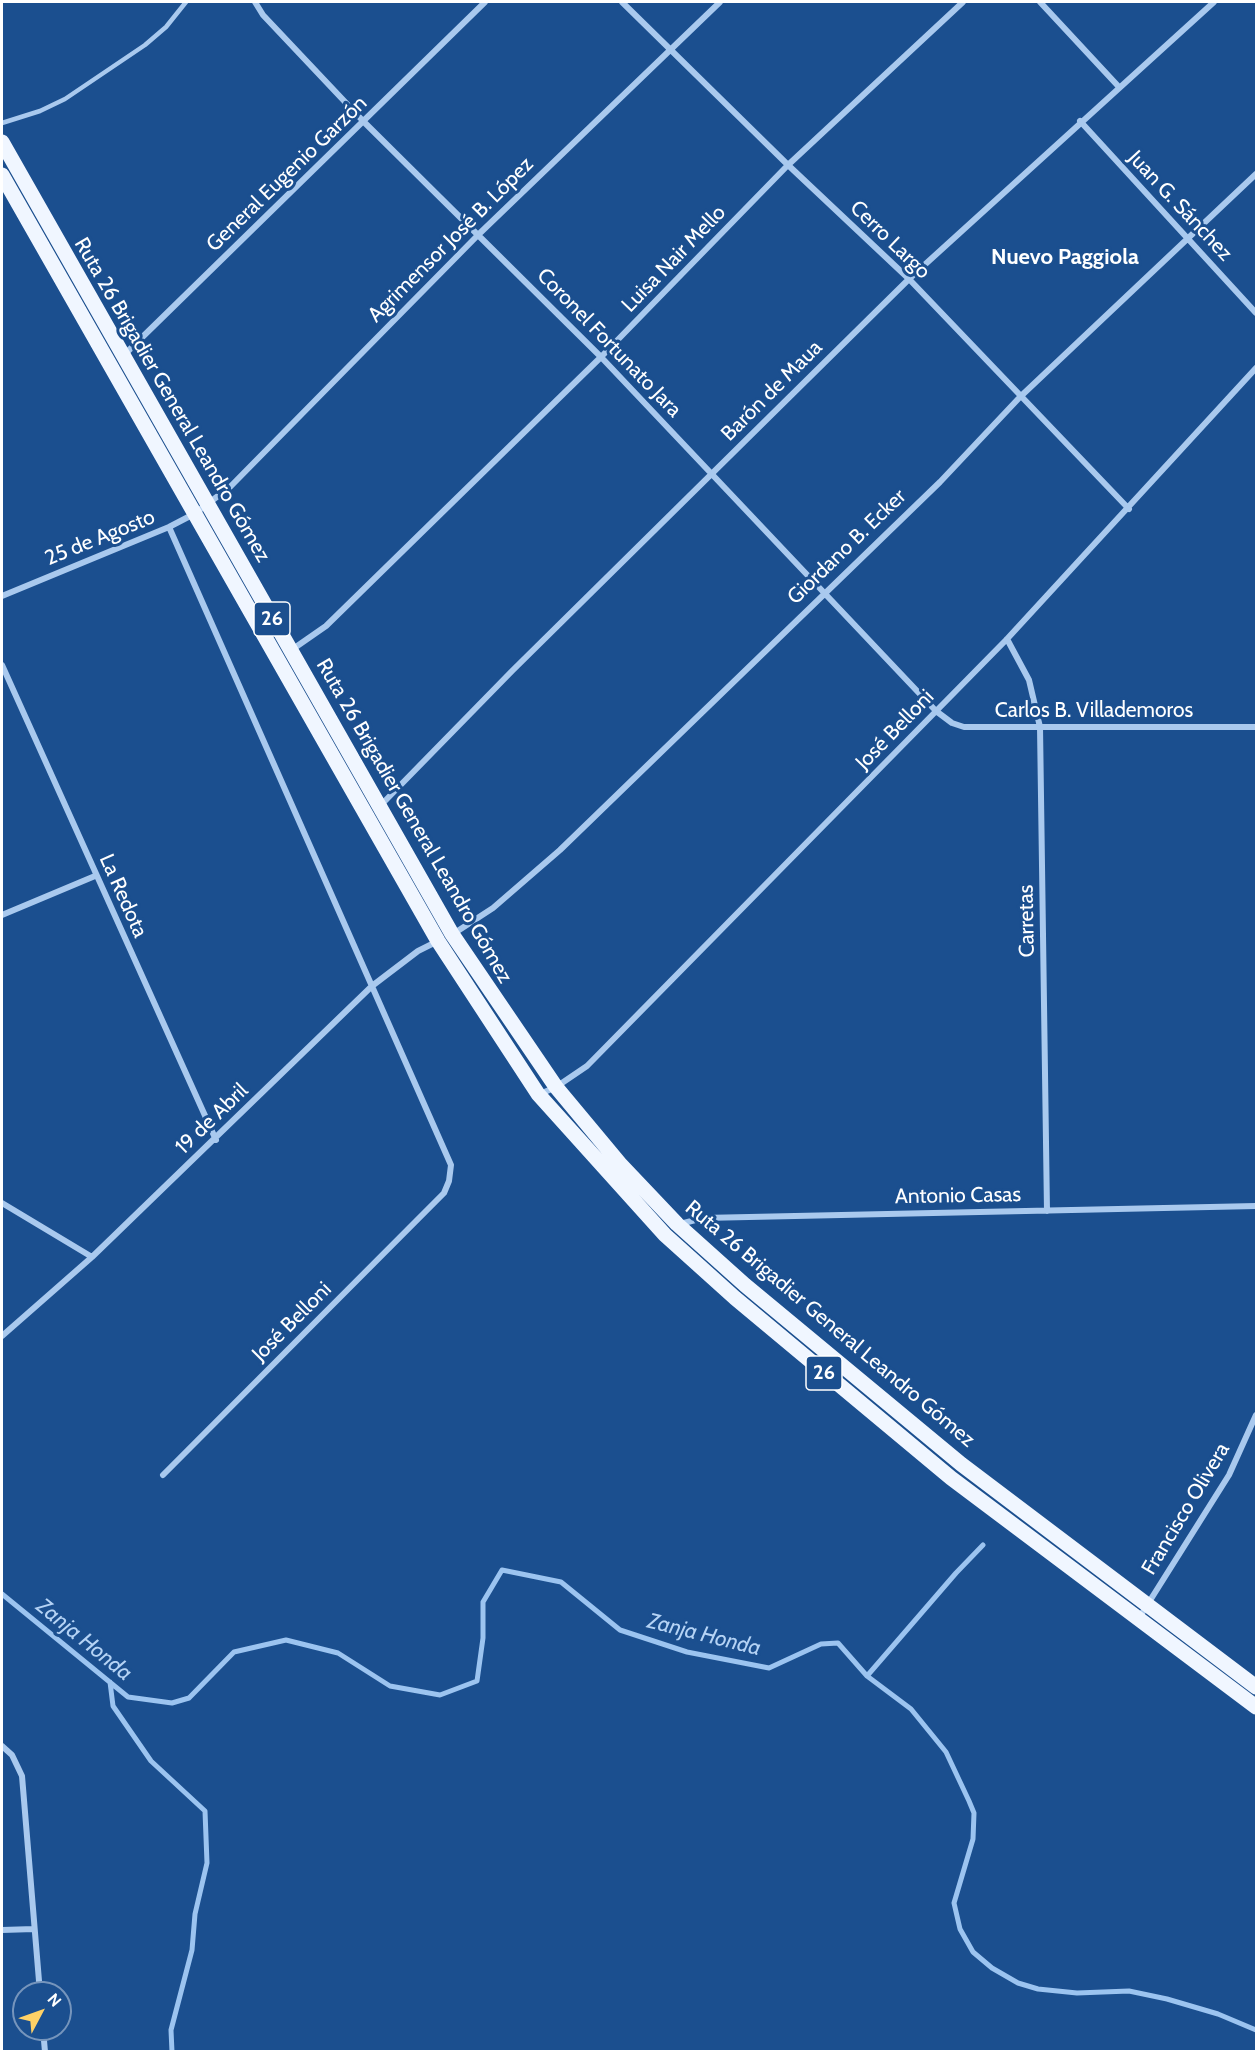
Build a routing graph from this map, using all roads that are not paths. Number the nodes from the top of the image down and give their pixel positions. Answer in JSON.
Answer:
{"nodes":[{"id":1,"x":186,"y":2,"type":"edge"},
{"id":2,"x":255,"y":2,"type":"edge"},
{"id":3,"x":485,"y":2,"type":"edge"},
{"id":4,"x":622,"y":2,"type":"edge"},
{"id":5,"x":720,"y":2,"type":"edge"},
{"id":6,"x":963,"y":2,"type":"edge"},
{"id":7,"x":1040,"y":2,"type":"edge"},
{"id":8,"x":1214,"y":2,"type":"edge"},
{"id":9,"x":671,"y":50,"type":"junction"},
{"id":10,"x":1119,"y":87,"type":"junction"},
{"id":11,"x":1080,"y":121,"type":"junction"},
{"id":12,"x":364,"y":122,"type":"junction"},
{"id":13,"x":2,"y":123,"type":"edge"},
{"id":14,"x":2,"y":142,"type":"edge"},
{"id":15,"x":788,"y":165,"type":"junction"},
{"id":16,"x":1257,"y":174,"type":"edge"},
{"id":17,"x":2,"y":175,"type":"edge"},
{"id":18,"x":478,"y":234,"type":"junction"},
{"id":19,"x":1188,"y":239,"type":"junction"},
{"id":20,"x":909,"y":279,"type":"junction"},
{"id":21,"x":1257,"y":313,"type":"edge"},
{"id":22,"x":122,"y":357,"type":"junction"},
{"id":23,"x":601,"y":357,"type":"junction"},
{"id":24,"x":109,"y":366,"type":"junction"},
{"id":25,"x":1257,"y":368,"type":"edge"},
{"id":26,"x":1020,"y":397,"type":"junction"},
{"id":27,"x":712,"y":474,"type":"junction"},
{"id":28,"x":208,"y":505,"type":"junction"},
{"id":29,"x":1129,"y":508,"type":"junction"},
{"id":30,"x":194,"y":514,"type":"junction"},
{"id":31,"x":169,"y":527,"type":"junction"},
{"id":32,"x":824,"y":592,"type":"junction"},
{"id":33,"x":2,"y":596,"type":"edge"},
{"id":34,"x":1007,"y":639,"type":"junction"},
{"id":35,"x":290,"y":651,"type":"junction"},
{"id":36,"x":276,"y":661,"type":"junction"},
{"id":37,"x":2,"y":665,"type":"edge"},
{"id":38,"x":936,"y":711,"type":"junction"},
{"id":39,"x":1040,"y":727,"type":"junction"},
{"id":40,"x":1257,"y":727,"type":"edge"},
{"id":41,"x":380,"y":806,"type":"junction"},
{"id":42,"x":366,"y":816,"type":"junction"},
{"id":43,"x":95,"y":876,"type":"junction"},
{"id":44,"x":2,"y":915,"type":"edge"},
{"id":45,"x":452,"y":934,"type":"junction"},
{"id":46,"x":438,"y":941,"type":"junction"},
{"id":47,"x":372,"y":986,"type":"junction"},
{"id":48,"x":556,"y":1087,"type":"junction"},
{"id":49,"x":538,"y":1094,"type":"junction"},
{"id":50,"x":216,"y":1140,"type":"junction"},
{"id":51,"x":2,"y":1203,"type":"edge"},
{"id":52,"x":1257,"y":1206,"type":"edge"},
{"id":53,"x":1047,"y":1211,"type":"junction"},
{"id":54,"x":677,"y":1224,"type":"junction"},
{"id":55,"x":665,"y":1235,"type":"junction"},
{"id":56,"x":92,"y":1257,"type":"junction"},
{"id":57,"x":2,"y":1336,"type":"edge"},
{"id":58,"x":1257,"y":1415,"type":"edge"},
{"id":59,"x":163,"y":1475,"type":"dead end"},
{"id":60,"x":1147,"y":1605,"type":"junction"},
{"id":61,"x":1138,"y":1618,"type":"junction"},
{"id":62,"x":1257,"y":1687,"type":"edge"},
{"id":63,"x":1257,"y":1707,"type":"edge"},
{"id":64,"x":2,"y":1746,"type":"edge"},
{"id":65,"x":34,"y":1929,"type":"junction"},
{"id":66,"x":2,"y":1930,"type":"edge"},
{"id":67,"x":39,"y":1981,"type":"edge"}],
"edges":[{"from":1,"to":13,"type":"lane"},
{"from":2,"to":12,"type":"street","name":"Coronel Fortunato Jara"},
{"from":3,"to":12,"type":"street","name":"General Eugenio Garzón"},
{"from":4,"to":9,"type":"street","name":"Cerro Largo"},
{"from":5,"to":9,"type":"street","name":"Agrimensor José B. López"},
{"from":6,"to":15,"type":"street","name":"Luisa Nair Mello"},
{"from":7,"to":10,"type":"street"},
{"from":8,"to":10,"type":"street","name":"Barón de Maua"},
{"from":9,"to":15,"type":"street","name":"Cerro Largo"},
{"from":9,"to":18,"type":"street","name":"Agrimensor José B. López"},
{"from":10,"to":11,"type":"street","name":"Barón de Maua"},
{"from":11,"to":19,"type":"street","name":"Juan G. Sánchez"},
{"from":11,"to":20,"type":"street","name":"Barón de Maua"},
{"from":12,"to":18,"type":"street","name":"Coronel Fortunato Jara"},
{"from":12,"to":22,"type":"street","name":"General Eugenio Garzón"},
{"from":14,"to":22,"type":"main road","name":"Ruta 26 Brigadier General Leandro Gómez","number":"26"},
{"from":15,"to":20,"type":"street","name":"Cerro Largo"},
{"from":15,"to":23,"type":"street","name":"Luisa Nair Mello"},
{"from":16,"to":19,"type":"street","name":"Giordano B. Ecker"},
{"from":17,"to":24,"type":"main road","name":"Ruta 26 Brigadier General Leandro Gómez","number":"26"},
{"from":18,"to":23,"type":"street","name":"Coronel Fortunato Jara"},
{"from":18,"to":28,"type":"street","name":"Agrimensor José B. López"},
{"from":19,"to":21,"type":"street","name":"Juan G. Sánchez"},
{"from":19,"to":26,"type":"street","name":"Giordano B. Ecker"},
{"from":20,"to":26,"type":"street","name":"Cerro Largo"},
{"from":20,"to":27,"type":"street","name":"Barón de Maua"},
{"from":22,"to":24,"type":"street","name":"General Eugenio Garzón"},
{"from":22,"to":28,"type":"main road","name":"Ruta 26 Brigadier General Leandro Gómez","number":"26"},
{"from":23,"to":27,"type":"street","name":"Coronel Fortunato Jara"},
{"from":23,"to":35,"type":"street","name":"Luisa Nair Mello"},
{"from":24,"to":30,"type":"main road","name":"Ruta 26 Brigadier General Leandro Gómez","number":"26"},
{"from":25,"to":29,"type":"street","name":"José Belloni"},
{"from":26,"to":29,"type":"street","name":"Cerro Largo"},
{"from":26,"to":32,"type":"street","name":"Giordano B. Ecker"},
{"from":27,"to":32,"type":"street","name":"Coronel Fortunato Jara"},
{"from":27,"to":41,"type":"street","name":"Barón de Maua"},
{"from":28,"to":30,"type":"street","name":"25 de Agosto"},
{"from":28,"to":35,"type":"main road","name":"Ruta 26 Brigadier General Leandro Gómez","number":"26"},
{"from":29,"to":34,"type":"street","name":"José Belloni"},
{"from":30,"to":31,"type":"street","name":"25 de Agosto"},
{"from":30,"to":36,"type":"main road","name":"Ruta 26 Brigadier General Leandro Gómez","number":"26"},
{"from":31,"to":33,"type":"street","name":"25 de Agosto"},
{"from":31,"to":47,"type":"street"},
{"from":32,"to":38,"type":"street","name":"Coronel Fortunato Jara"},
{"from":32,"to":45,"type":"street","name":"Giordano B. Ecker"},
{"from":34,"to":38,"type":"street","name":"José Belloni"},
{"from":34,"to":39,"type":"street","name":"Carretas"},
{"from":35,"to":36,"type":"street","name":"Luisa Nair Mello"},
{"from":35,"to":41,"type":"main road","name":"Ruta 26 Brigadier General Leandro Gómez","number":"26"},
{"from":36,"to":42,"type":"main road","name":"Ruta 26 Brigadier General Leandro Gómez","number":"26"},
{"from":37,"to":43,"type":"street","name":"La Redota"},
{"from":38,"to":39,"type":"street","name":"Carlos B. Villademoros"},
{"from":38,"to":48,"type":"street","name":"José Belloni"},
{"from":39,"to":40,"type":"street","name":"Carlos B. Villademoros"},
{"from":39,"to":53,"type":"street","name":"Carretas"},
{"from":41,"to":42,"type":"street","name":"Barón de Maua"},
{"from":41,"to":45,"type":"main road","name":"Ruta 26 Brigadier General Leandro Gómez","number":"26"},
{"from":42,"to":46,"type":"main road","name":"Ruta 26 Brigadier General Leandro Gómez","number":"26"},
{"from":43,"to":44,"type":"street"},
{"from":43,"to":50,"type":"street","name":"La Redota"},
{"from":45,"to":46,"type":"street","name":"19 de Abril"},
{"from":45,"to":48,"type":"main road","name":"Ruta 26 Brigadier General Leandro Gómez","number":"26"},
{"from":46,"to":47,"type":"street","name":"19 de Abril"},
{"from":46,"to":49,"type":"main road","name":"Ruta 26 Brigadier General Leandro Gómez","number":"26"},
{"from":47,"to":50,"type":"street","name":"19 de Abril"},
{"from":47,"to":59,"type":"street","name":"José Belloni"},
{"from":48,"to":49,"type":"street","name":"José Belloni"},
{"from":48,"to":54,"type":"main road","name":"Ruta 26 Brigadier General Leandro Gómez","number":"26"},
{"from":49,"to":55,"type":"main road","name":"Ruta 26 Brigadier General Leandro Gómez","number":"26"},
{"from":50,"to":56,"type":"street","name":"19 de Abril"},
{"from":51,"to":56,"type":"street"},
{"from":52,"to":53,"type":"street","name":"Antonio Casas"},
{"from":53,"to":54,"type":"street","name":"Antonio Casas"},
{"from":54,"to":55,"type":"street"},
{"from":54,"to":60,"type":"main road","name":"Ruta 26 Brigadier General Leandro Gómez","number":"26"},
{"from":55,"to":61,"type":"main road","name":"Ruta 26 Brigadier General Leandro Gómez","number":"26"},
{"from":56,"to":57,"type":"street","name":"19 de Abril"},
{"from":58,"to":60,"type":"street","name":"Francisco Olivera"},
{"from":60,"to":61,"type":"street","name":"Francisco Olivera"},
{"from":60,"to":62,"type":"main road","name":"Ruta 26 Brigadier General Leandro Gómez","number":"26"},
{"from":61,"to":63,"type":"main road","name":"Ruta 26 Brigadier General Leandro Gómez","number":"26"},
{"from":64,"to":65,"type":"street"},
{"from":65,"to":66,"type":"street"},
{"from":65,"to":67,"type":"street"}]}
